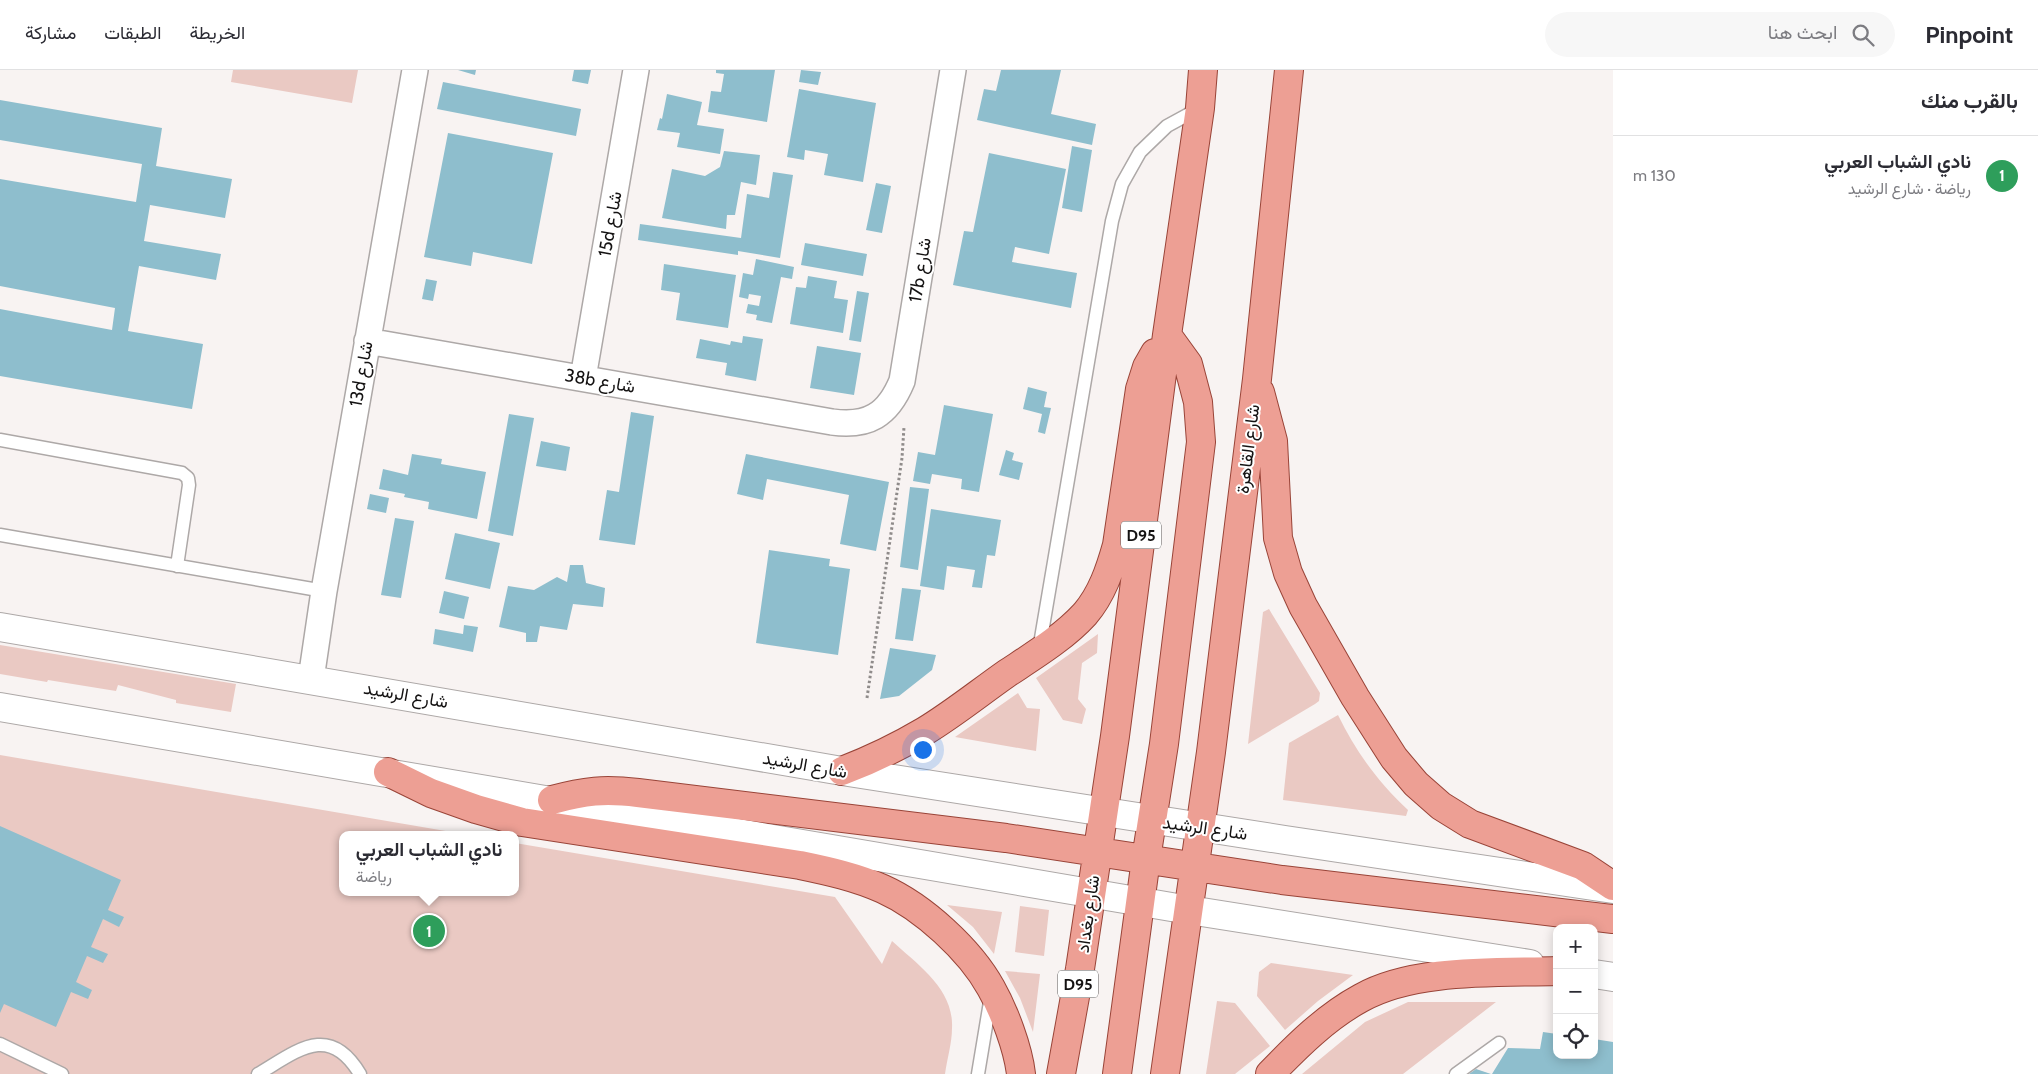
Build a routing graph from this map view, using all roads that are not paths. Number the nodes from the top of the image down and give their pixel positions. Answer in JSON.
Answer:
{"nodes":[{"id":1,"x":415,"y":70,"type":"edge"},
{"id":2,"x":636,"y":70,"type":"edge"},
{"id":3,"x":953,"y":70,"type":"edge"},
{"id":4,"x":1203,"y":70,"type":"edge"},
{"id":5,"x":1289,"y":70,"type":"edge"},
{"id":6,"x":1200,"y":108,"type":"junction"},
{"id":7,"x":1168,"y":335,"type":"junction"},
{"id":8,"x":367,"y":341,"type":"junction"},
{"id":9,"x":583,"y":378,"type":"junction"},
{"id":10,"x":1256,"y":379,"type":"junction"},
{"id":11,"x":832,"y":422,"type":"joint"},
{"id":12,"x":0,"y":440,"type":"edge"},
{"id":13,"x":0,"y":535,"type":"edge"},
{"id":14,"x":177,"y":566,"type":"junction"},
{"id":15,"x":324,"y":591,"type":"junction"},
{"id":16,"x":0,"y":627,"type":"edge"},
{"id":17,"x":1039,"y":651,"type":"junction"},
{"id":18,"x":310,"y":679,"type":"junction"},
{"id":19,"x":0,"y":707,"type":"edge"},
{"id":20,"x":388,"y":772,"type":"junction"},
{"id":21,"x":842,"y":772,"type":"junction"},
{"id":22,"x":552,"y":800,"type":"junction"},
{"id":23,"x":1103,"y":812,"type":"junction"},
{"id":24,"x":1152,"y":820,"type":"junction"},
{"id":25,"x":1201,"y":827,"type":"junction"},
{"id":26,"x":1096,"y":851,"type":"junction"},
{"id":27,"x":1146,"y":859,"type":"junction"},
{"id":28,"x":1195,"y":866,"type":"junction"},
{"id":29,"x":1613,"y":888,"type":"edge"},
{"id":30,"x":1090,"y":893,"type":"junction"},
{"id":31,"x":1140,"y":901,"type":"junction"},
{"id":32,"x":1189,"y":910,"type":"junction"},
{"id":33,"x":1613,"y":919,"type":"edge"},
{"id":34,"x":1553,"y":969,"type":"edge"},
{"id":35,"x":1553,"y":970,"type":"edge"},
{"id":36,"x":1598,"y":975,"type":"edge"},
{"id":37,"x":1613,"y":977,"type":"edge"},
{"id":38,"x":992,"y":988,"type":"junction"},
{"id":39,"x":1499,"y":1043,"type":"dead end"},
{"id":40,"x":0,"y":1044,"type":"edge"},
{"id":41,"x":62,"y":1074,"type":"edge"},
{"id":42,"x":258,"y":1074,"type":"edge"},
{"id":43,"x":360,"y":1074,"type":"edge"},
{"id":44,"x":978,"y":1074,"type":"edge"},
{"id":45,"x":1020,"y":1074,"type":"edge"},
{"id":46,"x":1061,"y":1074,"type":"edge"},
{"id":47,"x":1117,"y":1074,"type":"edge"},
{"id":48,"x":1165,"y":1074,"type":"edge"},
{"id":49,"x":1270,"y":1074,"type":"edge"},
{"id":50,"x":1456,"y":1074,"type":"edge"}],
"edges":[{"from":1,"to":8,"type":"street","name":"13d شارع"},
{"from":2,"to":9,"type":"street","name":"15d شارع"},
{"from":3,"to":11,"type":"street","name":"17b شارع"},
{"from":4,"to":6,"type":"main road","number":"D95"},
{"from":5,"to":10,"type":"main road","name":"شارع القاهرة"},
{"from":6,"to":7,"type":"main road","number":"D95"},
{"from":6,"to":17,"type":"lane"},
{"from":7,"to":17,"type":"main road"},
{"from":7,"to":23,"type":"main road","number":"D95"},
{"from":7,"to":24,"type":"main road"},
{"from":8,"to":9,"type":"street","name":"38b شارع"},
{"from":8,"to":15,"type":"street","name":"13d شارع"},
{"from":9,"to":11,"type":"street","name":"38b شارع"},
{"from":10,"to":25,"type":"main road","name":"شارع القاهرة"},
{"from":10,"to":29,"type":"main road"},
{"from":12,"to":14,"type":"lane"},
{"from":13,"to":14,"type":"lane"},
{"from":14,"to":15,"type":"lane"},
{"from":15,"to":18,"type":"street","name":"13d شارع"},
{"from":16,"to":18,"type":"main road","name":"شارع الرشيد"},
{"from":17,"to":21,"type":"main road"},
{"from":18,"to":21,"type":"main road","name":"شارع الرشيد"},
{"from":19,"to":20,"type":"main road"},
{"from":20,"to":22,"type":"main road"},
{"from":20,"to":38,"type":"main road"},
{"from":21,"to":23,"type":"main road","name":"شارع الرشيد"},
{"from":22,"to":26,"type":"main road"},
{"from":22,"to":30,"type":"main road"},
{"from":23,"to":24,"type":"main road","name":"شارع الرشيد"},
{"from":23,"to":26,"type":"main road","name":"شارع بغداد","number":"D95"},
{"from":24,"to":25,"type":"main road","name":"شارع الرشيد"},
{"from":24,"to":27,"type":"main road"},
{"from":25,"to":28,"type":"main road"},
{"from":25,"to":29,"type":"main road","name":"شارع الرشيد"},
{"from":26,"to":27,"type":"main road"},
{"from":26,"to":30,"type":"main road","name":"شارع بغداد","number":"D95"},
{"from":27,"to":28,"type":"main road"},
{"from":27,"to":31,"type":"main road"},
{"from":28,"to":32,"type":"main road"},
{"from":28,"to":33,"type":"main road"},
{"from":30,"to":31,"type":"main road"},
{"from":30,"to":46,"type":"main road","name":"شارع بغداد","number":"D95"},
{"from":31,"to":32,"type":"main road"},
{"from":31,"to":47,"type":"main road"},
{"from":32,"to":34,"type":"main road"},
{"from":32,"to":48,"type":"main road"},
{"from":35,"to":49,"type":"main road"},
{"from":36,"to":37,"type":"main road"},
{"from":38,"to":44,"type":"lane"},
{"from":38,"to":45,"type":"main road"},
{"from":39,"to":50,"type":"lane"},
{"from":40,"to":41,"type":"lane"},
{"from":42,"to":43,"type":"lane"}]}
